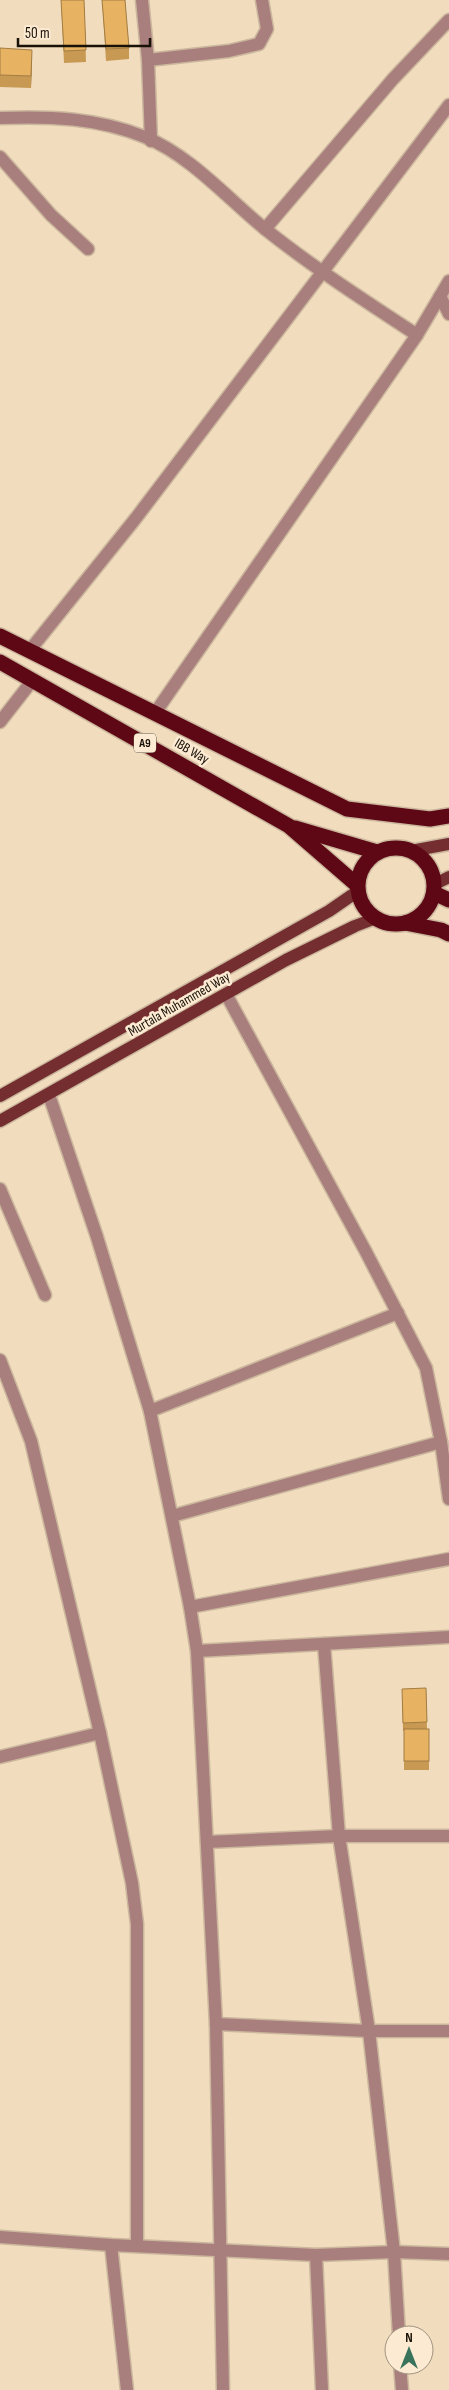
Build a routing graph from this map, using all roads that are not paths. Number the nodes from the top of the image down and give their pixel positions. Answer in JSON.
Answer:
{"nodes":[{"id":1,"x":142,"y":0,"type":"edge"},
{"id":2,"x":262,"y":0,"type":"edge"},
{"id":3,"x":449,"y":20,"type":"edge"},
{"id":4,"x":148,"y":60,"type":"junction"},
{"id":5,"x":449,"y":105,"type":"edge"},
{"id":6,"x":0,"y":118,"type":"edge"},
{"id":7,"x":151,"y":141,"type":"junction"},
{"id":8,"x":0,"y":157,"type":"edge"},
{"id":9,"x":265,"y":229,"type":"junction"},
{"id":10,"x":88,"y":249,"type":"dead end"},
{"id":11,"x":322,"y":273,"type":"junction"},
{"id":12,"x":449,"y":280,"type":"edge"},
{"id":13,"x":440,"y":296,"type":"junction"},
{"id":14,"x":449,"y":314,"type":"edge"},
{"id":15,"x":417,"y":335,"type":"junction"},
{"id":16,"x":0,"y":636,"type":"edge"},
{"id":17,"x":30,"y":650,"type":"junction"},
{"id":18,"x":0,"y":662,"type":"edge"},
{"id":19,"x":32,"y":681,"type":"junction"},
{"id":20,"x":155,"y":713,"type":"junction"},
{"id":21,"x":0,"y":722,"type":"edge"},
{"id":22,"x":449,"y":816,"type":"edge"},
{"id":23,"x":289,"y":826,"type":"junction"},
{"id":24,"x":449,"y":844,"type":"edge"},
{"id":25,"x":411,"y":851,"type":"junction"},
{"id":26,"x":377,"y":852,"type":"junction"},
{"id":27,"x":449,"y":876,"type":"edge"},
{"id":28,"x":358,"y":888,"type":"junction"},
{"id":29,"x":434,"y":888,"type":"junction"},
{"id":30,"x":449,"y":900,"type":"edge"},
{"id":31,"x":376,"y":918,"type":"junction"},
{"id":32,"x":405,"y":923,"type":"junction"},
{"id":33,"x":449,"y":934,"type":"edge"},
{"id":34,"x":226,"y":994,"type":"junction"},
{"id":35,"x":49,"y":1095,"type":"junction"},
{"id":36,"x":0,"y":1096,"type":"edge"},
{"id":37,"x":0,"y":1121,"type":"edge"},
{"id":38,"x":0,"y":1189,"type":"edge"},
{"id":39,"x":45,"y":1295,"type":"dead end"},
{"id":40,"x":398,"y":1313,"type":"junction"},
{"id":41,"x":0,"y":1360,"type":"edge"},
{"id":42,"x":150,"y":1411,"type":"junction"},
{"id":43,"x":441,"y":1442,"type":"junction"},
{"id":44,"x":449,"y":1499,"type":"edge"},
{"id":45,"x":172,"y":1516,"type":"junction"},
{"id":46,"x":449,"y":1559,"type":"edge"},
{"id":47,"x":190,"y":1607,"type":"junction"},
{"id":48,"x":449,"y":1637,"type":"edge"},
{"id":49,"x":324,"y":1644,"type":"junction"},
{"id":50,"x":197,"y":1652,"type":"junction"},
{"id":51,"x":100,"y":1733,"type":"junction"},
{"id":52,"x":0,"y":1757,"type":"edge"},
{"id":53,"x":339,"y":1836,"type":"junction"},
{"id":54,"x":449,"y":1836,"type":"edge"},
{"id":55,"x":207,"y":1842,"type":"junction"},
{"id":56,"x":216,"y":2024,"type":"junction"},
{"id":57,"x":369,"y":2031,"type":"junction"},
{"id":58,"x":449,"y":2031,"type":"edge"},
{"id":59,"x":0,"y":2237,"type":"edge"},
{"id":60,"x":111,"y":2245,"type":"junction"},
{"id":61,"x":137,"y":2246,"type":"junction"},
{"id":62,"x":221,"y":2249,"type":"junction"},
{"id":63,"x":394,"y":2252,"type":"junction"},
{"id":64,"x":449,"y":2254,"type":"edge"},
{"id":65,"x":316,"y":2255,"type":"junction"},
{"id":66,"x":398,"y":2325,"type":"edge"},
{"id":67,"x":401,"y":2375,"type":"edge"},
{"id":68,"x":127,"y":2390,"type":"edge"},
{"id":69,"x":223,"y":2390,"type":"edge"},
{"id":70,"x":322,"y":2390,"type":"edge"},
{"id":71,"x":402,"y":2390,"type":"edge"}],
"edges":[{"from":1,"to":4,"type":"street"},
{"from":2,"to":4,"type":"street"},
{"from":3,"to":9,"type":"street"},
{"from":4,"to":7,"type":"street"},
{"from":5,"to":11,"type":"street"},
{"from":6,"to":7,"type":"street"},
{"from":7,"to":9,"type":"street"},
{"from":8,"to":10,"type":"street"},
{"from":9,"to":11,"type":"street"},
{"from":11,"to":15,"type":"street"},
{"from":11,"to":17,"type":"street"},
{"from":12,"to":13,"type":"street"},
{"from":13,"to":14,"type":"street"},
{"from":13,"to":15,"type":"street"},
{"from":15,"to":20,"type":"street"},
{"from":16,"to":17,"type":"highway"},
{"from":17,"to":20,"type":"highway"},
{"from":18,"to":19,"type":"highway","name":"IBB Way","number":"A9"},
{"from":19,"to":21,"type":"street"},
{"from":19,"to":23,"type":"highway","name":"IBB Way","number":"A9"},
{"from":20,"to":22,"type":"highway"},
{"from":23,"to":26,"type":"highway","name":"IBB Way","number":"A9"},
{"from":23,"to":28,"type":"highway","name":"IBB Way","number":"A9"},
{"from":24,"to":25,"type":"main road"},
{"from":25,"to":26,"type":"highway","number":"A9"},
{"from":25,"to":29,"type":"highway"},
{"from":26,"to":28,"type":"highway"},
{"from":27,"to":29,"type":"main road"},
{"from":28,"to":31,"type":"highway","number":"A9"},
{"from":28,"to":36,"type":"main road","name":"Murtala Muhammed Way"},
{"from":29,"to":30,"type":"highway"},
{"from":29,"to":32,"type":"highway"},
{"from":31,"to":32,"type":"highway"},
{"from":31,"to":34,"type":"main road","name":"Murtala Muhammed Way"},
{"from":32,"to":33,"type":"highway"},
{"from":34,"to":35,"type":"main road","name":"Murtala Muhammed Way"},
{"from":34,"to":40,"type":"street"},
{"from":35,"to":37,"type":"main road","name":"Murtala Muhammed Way"},
{"from":35,"to":42,"type":"street"},
{"from":38,"to":39,"type":"street"},
{"from":40,"to":42,"type":"street"},
{"from":40,"to":43,"type":"street"},
{"from":41,"to":51,"type":"street"},
{"from":42,"to":45,"type":"street"},
{"from":43,"to":44,"type":"street"},
{"from":43,"to":45,"type":"street"},
{"from":45,"to":47,"type":"street"},
{"from":46,"to":47,"type":"street"},
{"from":47,"to":50,"type":"street"},
{"from":48,"to":49,"type":"street"},
{"from":49,"to":50,"type":"street"},
{"from":49,"to":53,"type":"street"},
{"from":50,"to":55,"type":"street"},
{"from":51,"to":52,"type":"street"},
{"from":51,"to":61,"type":"street"},
{"from":53,"to":54,"type":"street"},
{"from":53,"to":55,"type":"street"},
{"from":53,"to":57,"type":"street"},
{"from":55,"to":56,"type":"street"},
{"from":56,"to":57,"type":"street"},
{"from":56,"to":62,"type":"street"},
{"from":57,"to":58,"type":"street"},
{"from":57,"to":63,"type":"street"},
{"from":59,"to":60,"type":"street"},
{"from":60,"to":61,"type":"street"},
{"from":60,"to":68,"type":"street"},
{"from":61,"to":62,"type":"street"},
{"from":62,"to":65,"type":"street"},
{"from":62,"to":69,"type":"street"},
{"from":63,"to":64,"type":"street"},
{"from":63,"to":65,"type":"street"},
{"from":63,"to":66,"type":"street"},
{"from":65,"to":70,"type":"street"},
{"from":67,"to":71,"type":"street"}]}
